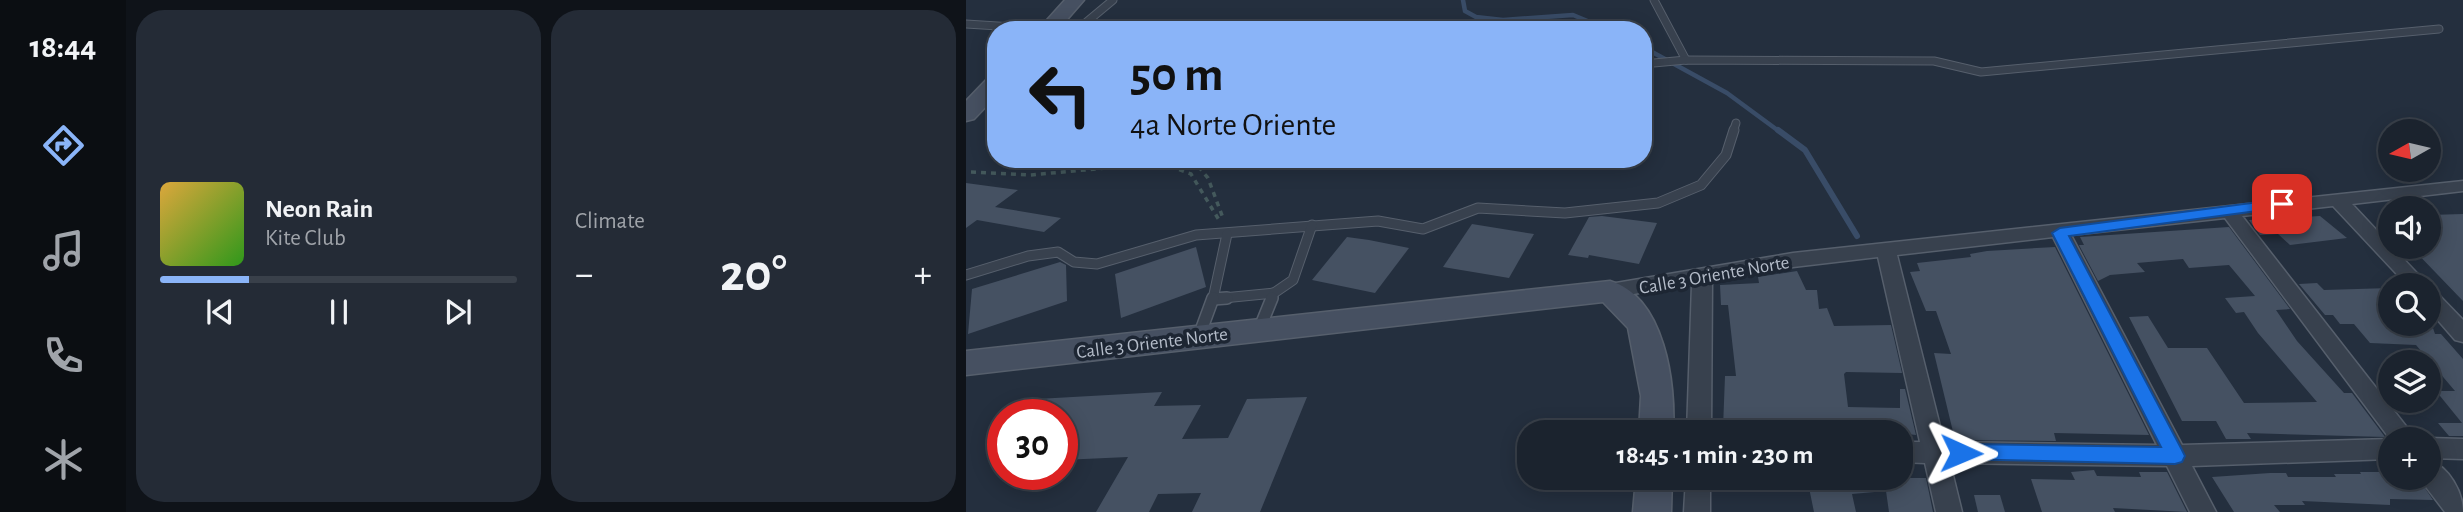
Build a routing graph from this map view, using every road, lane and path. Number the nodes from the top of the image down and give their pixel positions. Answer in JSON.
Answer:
{"nodes":[{"id":1,"x":1076,"y":0,"type":"edge"},
{"id":2,"x":1113,"y":0,"type":"edge"},
{"id":3,"x":1654,"y":0,"type":"edge"},
{"id":4,"x":1055,"y":21,"type":"edge"},
{"id":5,"x":1088,"y":21,"type":"edge"},
{"id":6,"x":966,"y":24,"type":"edge"},
{"id":7,"x":987,"y":25,"type":"edge"},
{"id":8,"x":2439,"y":29,"type":"dead end"},
{"id":9,"x":1684,"y":60,"type":"junction"},
{"id":10,"x":1652,"y":64,"type":"edge"},
{"id":11,"x":987,"y":92,"type":"edge"},
{"id":12,"x":968,"y":110,"type":"edge"},
{"id":13,"x":1736,"y":123,"type":"dead end"},
{"id":14,"x":1106,"y":168,"type":"edge"},
{"id":15,"x":1175,"y":168,"type":"edge"},
{"id":16,"x":1202,"y":168,"type":"edge"},
{"id":17,"x":971,"y":172,"type":"dead end"},
{"id":18,"x":2463,"y":186,"type":"edge"},
{"id":19,"x":2336,"y":198,"type":"junction"},
{"id":20,"x":2228,"y":209,"type":"junction"},
{"id":21,"x":1312,"y":225,"type":"junction"},
{"id":22,"x":1227,"y":233,"type":"junction"},
{"id":23,"x":2060,"y":233,"type":"junction"},
{"id":24,"x":1886,"y":250,"type":"junction"},
{"id":25,"x":2407,"y":273,"type":"edge"},
{"id":26,"x":966,"y":275,"type":"edge"},
{"id":27,"x":1702,"y":277,"type":"junction"},
{"id":28,"x":1609,"y":291,"type":"junction"},
{"id":29,"x":1274,"y":293,"type":"junction"},
{"id":30,"x":1213,"y":299,"type":"junction"},
{"id":31,"x":2441,"y":310,"type":"edge"},
{"id":32,"x":1259,"y":330,"type":"junction"},
{"id":33,"x":2463,"y":334,"type":"edge"},
{"id":34,"x":1199,"y":336,"type":"junction"},
{"id":35,"x":966,"y":363,"type":"edge"},
{"id":36,"x":1657,"y":420,"type":"edge"},
{"id":37,"x":1699,"y":420,"type":"edge"},
{"id":38,"x":2395,"y":427,"type":"edge"},
{"id":39,"x":2441,"y":448,"type":"edge"},
{"id":40,"x":2378,"y":449,"type":"edge"},
{"id":41,"x":2463,"y":449,"type":"edge"},
{"id":42,"x":1913,"y":452,"type":"edge"},
{"id":43,"x":1934,"y":452,"type":"junction"},
{"id":44,"x":2175,"y":456,"type":"junction"},
{"id":45,"x":2441,"y":487,"type":"edge"},
{"id":46,"x":1653,"y":490,"type":"edge"},
{"id":47,"x":1698,"y":490,"type":"edge"},
{"id":48,"x":1652,"y":512,"type":"edge"},
{"id":49,"x":1697,"y":512,"type":"edge"},
{"id":50,"x":1949,"y":512,"type":"edge"},
{"id":51,"x":2203,"y":512,"type":"edge"},
{"id":52,"x":2460,"y":512,"type":"edge"}],
"edges":[{"from":1,"to":4,"type":"street"},
{"from":2,"to":5,"type":"lane"},
{"from":3,"to":9,"type":"lane"},
{"from":6,"to":7,"type":"lane"},
{"from":8,"to":9,"type":"lane"},
{"from":9,"to":10,"type":"lane"},
{"from":11,"to":12,"type":"street"},
{"from":13,"to":21,"type":"lane"},
{"from":14,"to":17,"type":"path"},
{"from":15,"to":22,"type":"path"},
{"from":16,"to":22,"type":"path"},
{"from":18,"to":19,"type":"street","name":"Calle 3 Oriente Norte"},
{"from":19,"to":20,"type":"street","name":"Calle 3 Oriente Norte"},
{"from":19,"to":25,"type":"street"},
{"from":20,"to":23,"type":"street","name":"Calle 3 Oriente Norte"},
{"from":20,"to":38,"type":"street"},
{"from":21,"to":22,"type":"lane"},
{"from":21,"to":29,"type":"lane"},
{"from":22,"to":26,"type":"lane"},
{"from":22,"to":30,"type":"lane"},
{"from":23,"to":24,"type":"street","name":"Calle 3 Oriente Norte"},
{"from":23,"to":44,"type":"street"},
{"from":24,"to":27,"type":"street","name":"Calle 3 Oriente Norte"},
{"from":24,"to":43,"type":"street"},
{"from":27,"to":28,"type":"street","name":"Calle 3 Oriente Norte"},
{"from":27,"to":37,"type":"street"},
{"from":28,"to":32,"type":"street","name":"Calle 3 Oriente Norte"},
{"from":28,"to":36,"type":"street"},
{"from":29,"to":30,"type":"lane"},
{"from":29,"to":32,"type":"lane"},
{"from":30,"to":34,"type":"lane"},
{"from":31,"to":33,"type":"street"},
{"from":32,"to":34,"type":"street","name":"Calle 3 Oriente Norte"},
{"from":34,"to":35,"type":"street","name":"Calle 3 Oriente Norte"},
{"from":39,"to":41,"type":"street"},
{"from":40,"to":44,"type":"street"},
{"from":42,"to":43,"type":"street"},
{"from":43,"to":44,"type":"street"},
{"from":43,"to":50,"type":"street"},
{"from":44,"to":51,"type":"street"},
{"from":45,"to":52,"type":"street"},
{"from":46,"to":48,"type":"street"},
{"from":47,"to":49,"type":"street"}]}
